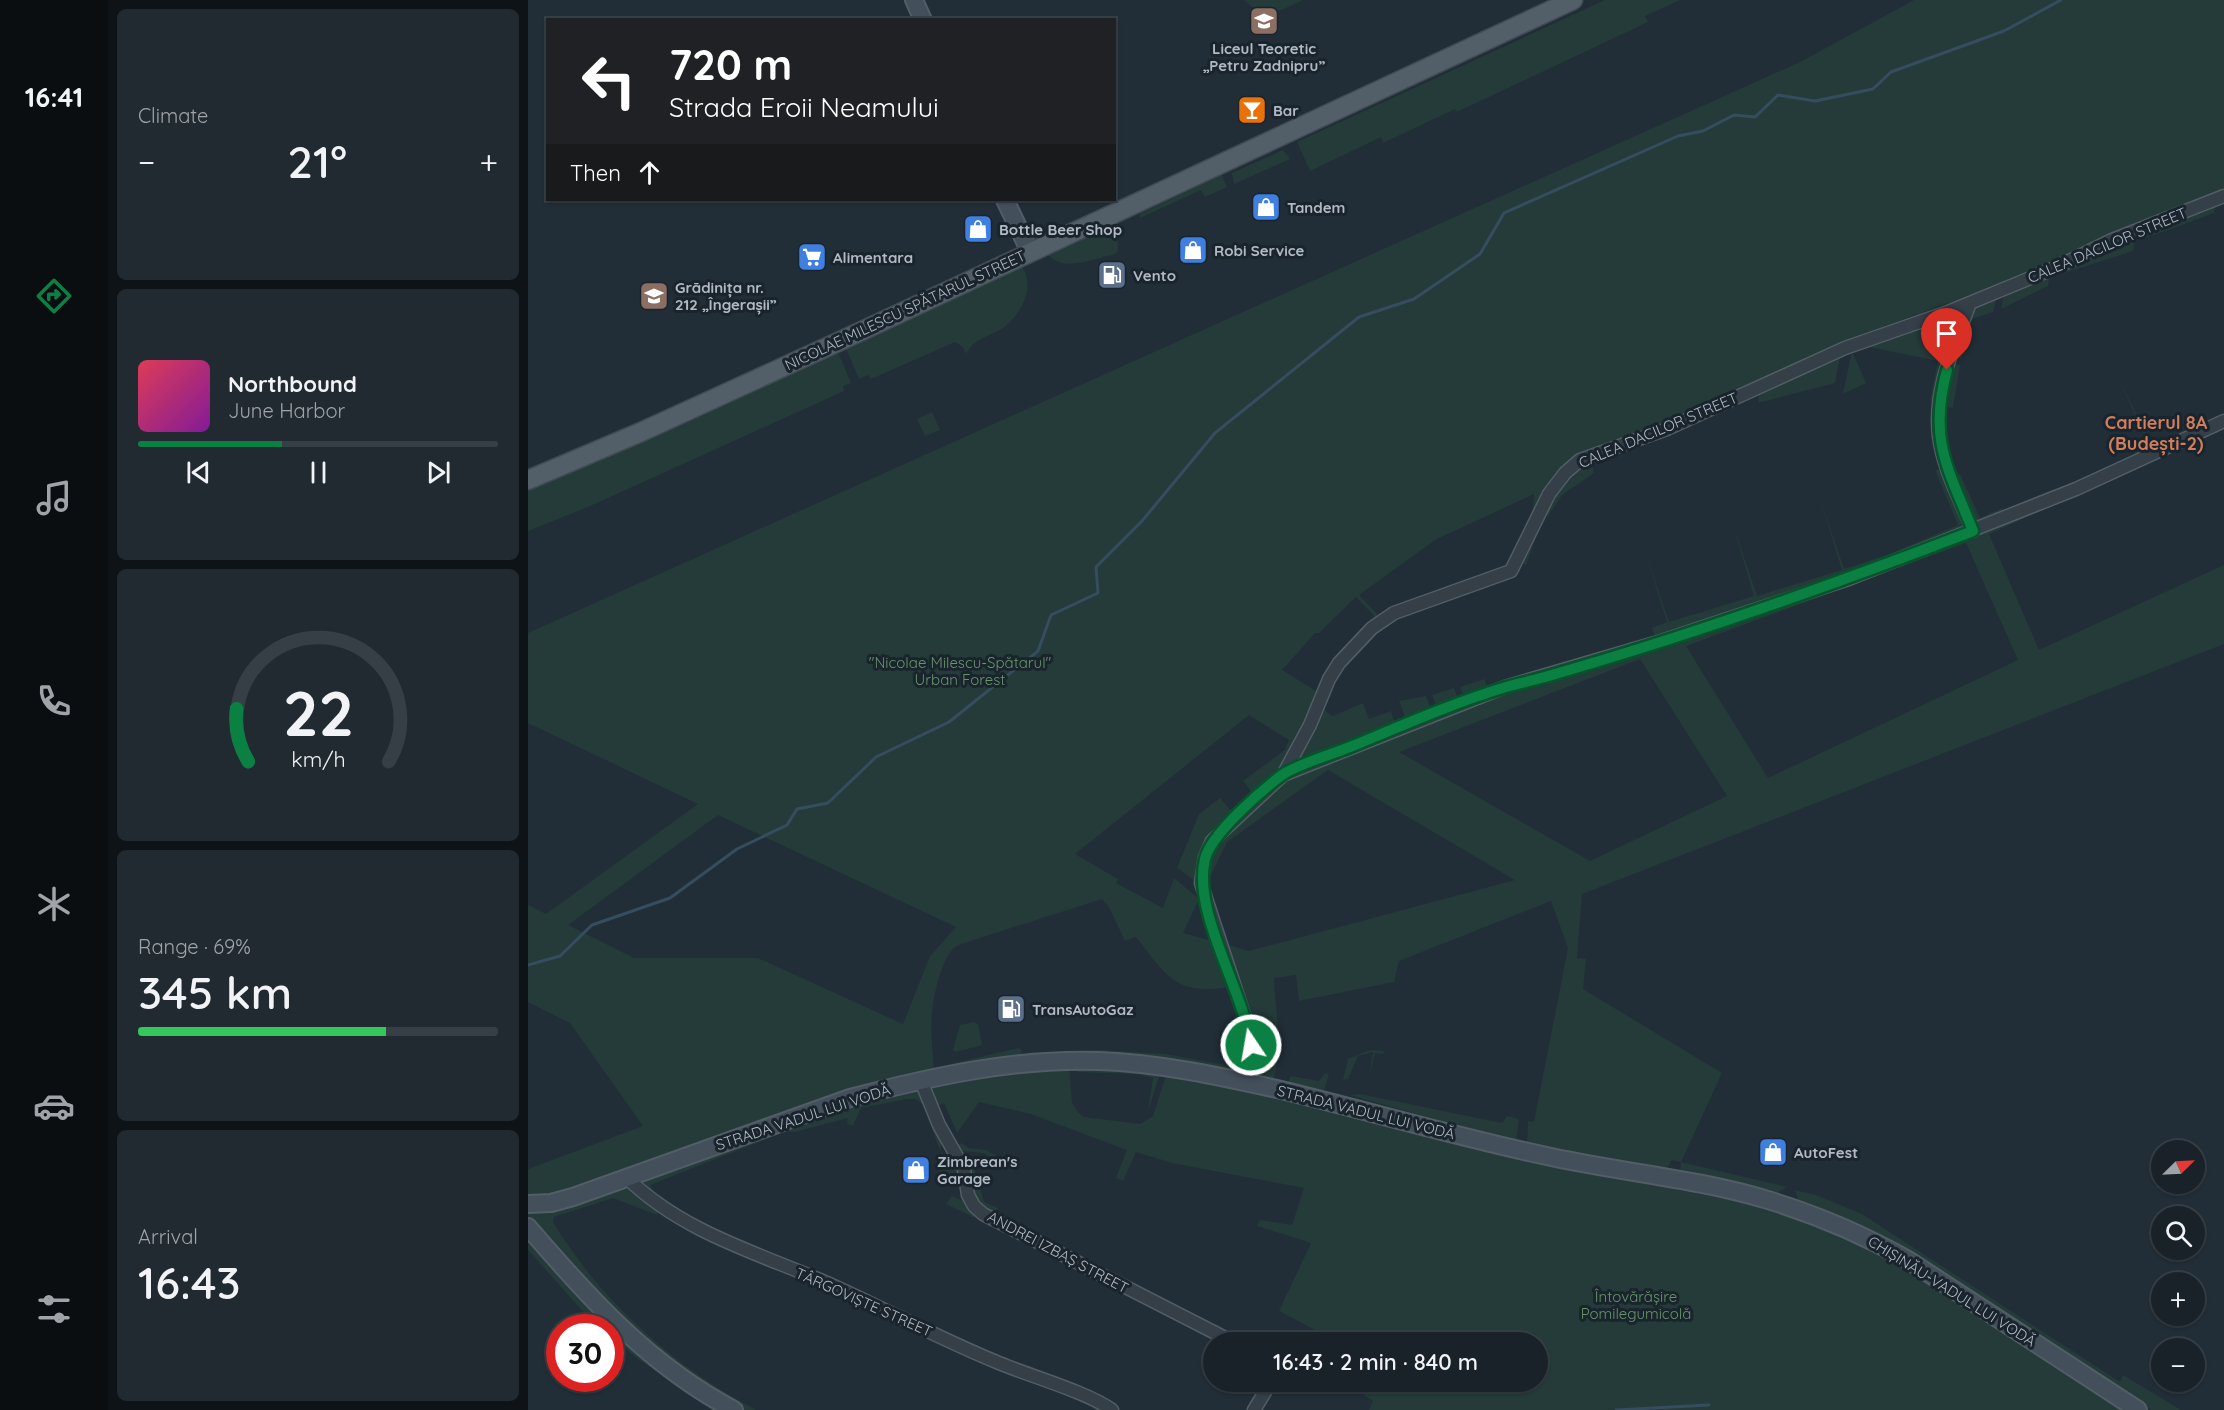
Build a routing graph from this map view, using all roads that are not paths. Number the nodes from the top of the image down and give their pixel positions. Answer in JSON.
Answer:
{"nodes":[{"id":1,"x":914,"y":0,"type":"edge"},
{"id":2,"x":1573,"y":0,"type":"edge"},
{"id":3,"x":922,"y":18,"type":"edge"},
{"id":4,"x":2224,"y":196,"type":"edge"},
{"id":5,"x":1005,"y":201,"type":"edge"},
{"id":6,"x":1030,"y":252,"type":"junction"},
{"id":7,"x":1970,"y":303,"type":"junction"},
{"id":8,"x":2224,"y":421,"type":"edge"},
{"id":9,"x":528,"y":480,"type":"edge"},
{"id":10,"x":1973,"y":531,"type":"junction"},
{"id":11,"x":1283,"y":775,"type":"junction"},
{"id":12,"x":921,"y":1081,"type":"junction"},
{"id":13,"x":1246,"y":1082,"type":"junction"},
{"id":14,"x":1543,"y":1156,"type":"joint"},
{"id":15,"x":626,"y":1177,"type":"junction"},
{"id":16,"x":528,"y":1204,"type":"edge"},
{"id":17,"x":528,"y":1227,"type":"edge"},
{"id":18,"x":1213,"y":1332,"type":"edge"},
{"id":19,"x":1265,"y":1392,"type":"edge"},
{"id":20,"x":734,"y":1410,"type":"edge"},
{"id":21,"x":1112,"y":1410,"type":"edge"},
{"id":22,"x":1254,"y":1410,"type":"edge"},
{"id":23,"x":2138,"y":1410,"type":"edge"}],
"edges":[{"from":1,"to":3,"type":"main road"},
{"from":2,"to":6,"type":"main road","name":"NICOLAE MILESCU SPĂTARUL STREET"},
{"from":4,"to":7,"type":"street","name":"CALEA DACILOR STREET"},
{"from":5,"to":6,"type":"main road"},
{"from":6,"to":9,"type":"main road","name":"NICOLAE MILESCU SPĂTARUL STREET"},
{"from":7,"to":10,"type":"street"},
{"from":7,"to":11,"type":"street","name":"CALEA DACILOR STREET"},
{"from":8,"to":10,"type":"street"},
{"from":10,"to":11,"type":"street"},
{"from":11,"to":13,"type":"street"},
{"from":12,"to":13,"type":"main road","name":"STRADA VADUL LUI VODĂ"},
{"from":12,"to":15,"type":"main road","name":"STRADA VADUL LUI VODĂ"},
{"from":12,"to":18,"type":"street","name":"ANDREI IZBAȘ STREET"},
{"from":13,"to":14,"type":"main road","name":"STRADA VADUL LUI VODĂ"},
{"from":14,"to":23,"type":"main road","name":"CHIȘINĂU-VADUL LUI VODĂ"},
{"from":15,"to":16,"type":"main road","name":"STRADA VADUL LUI VODĂ"},
{"from":15,"to":21,"type":"street","name":"TÂRGOVIȘTE STREET"},
{"from":17,"to":20,"type":"main road"},
{"from":19,"to":22,"type":"street"}]}
